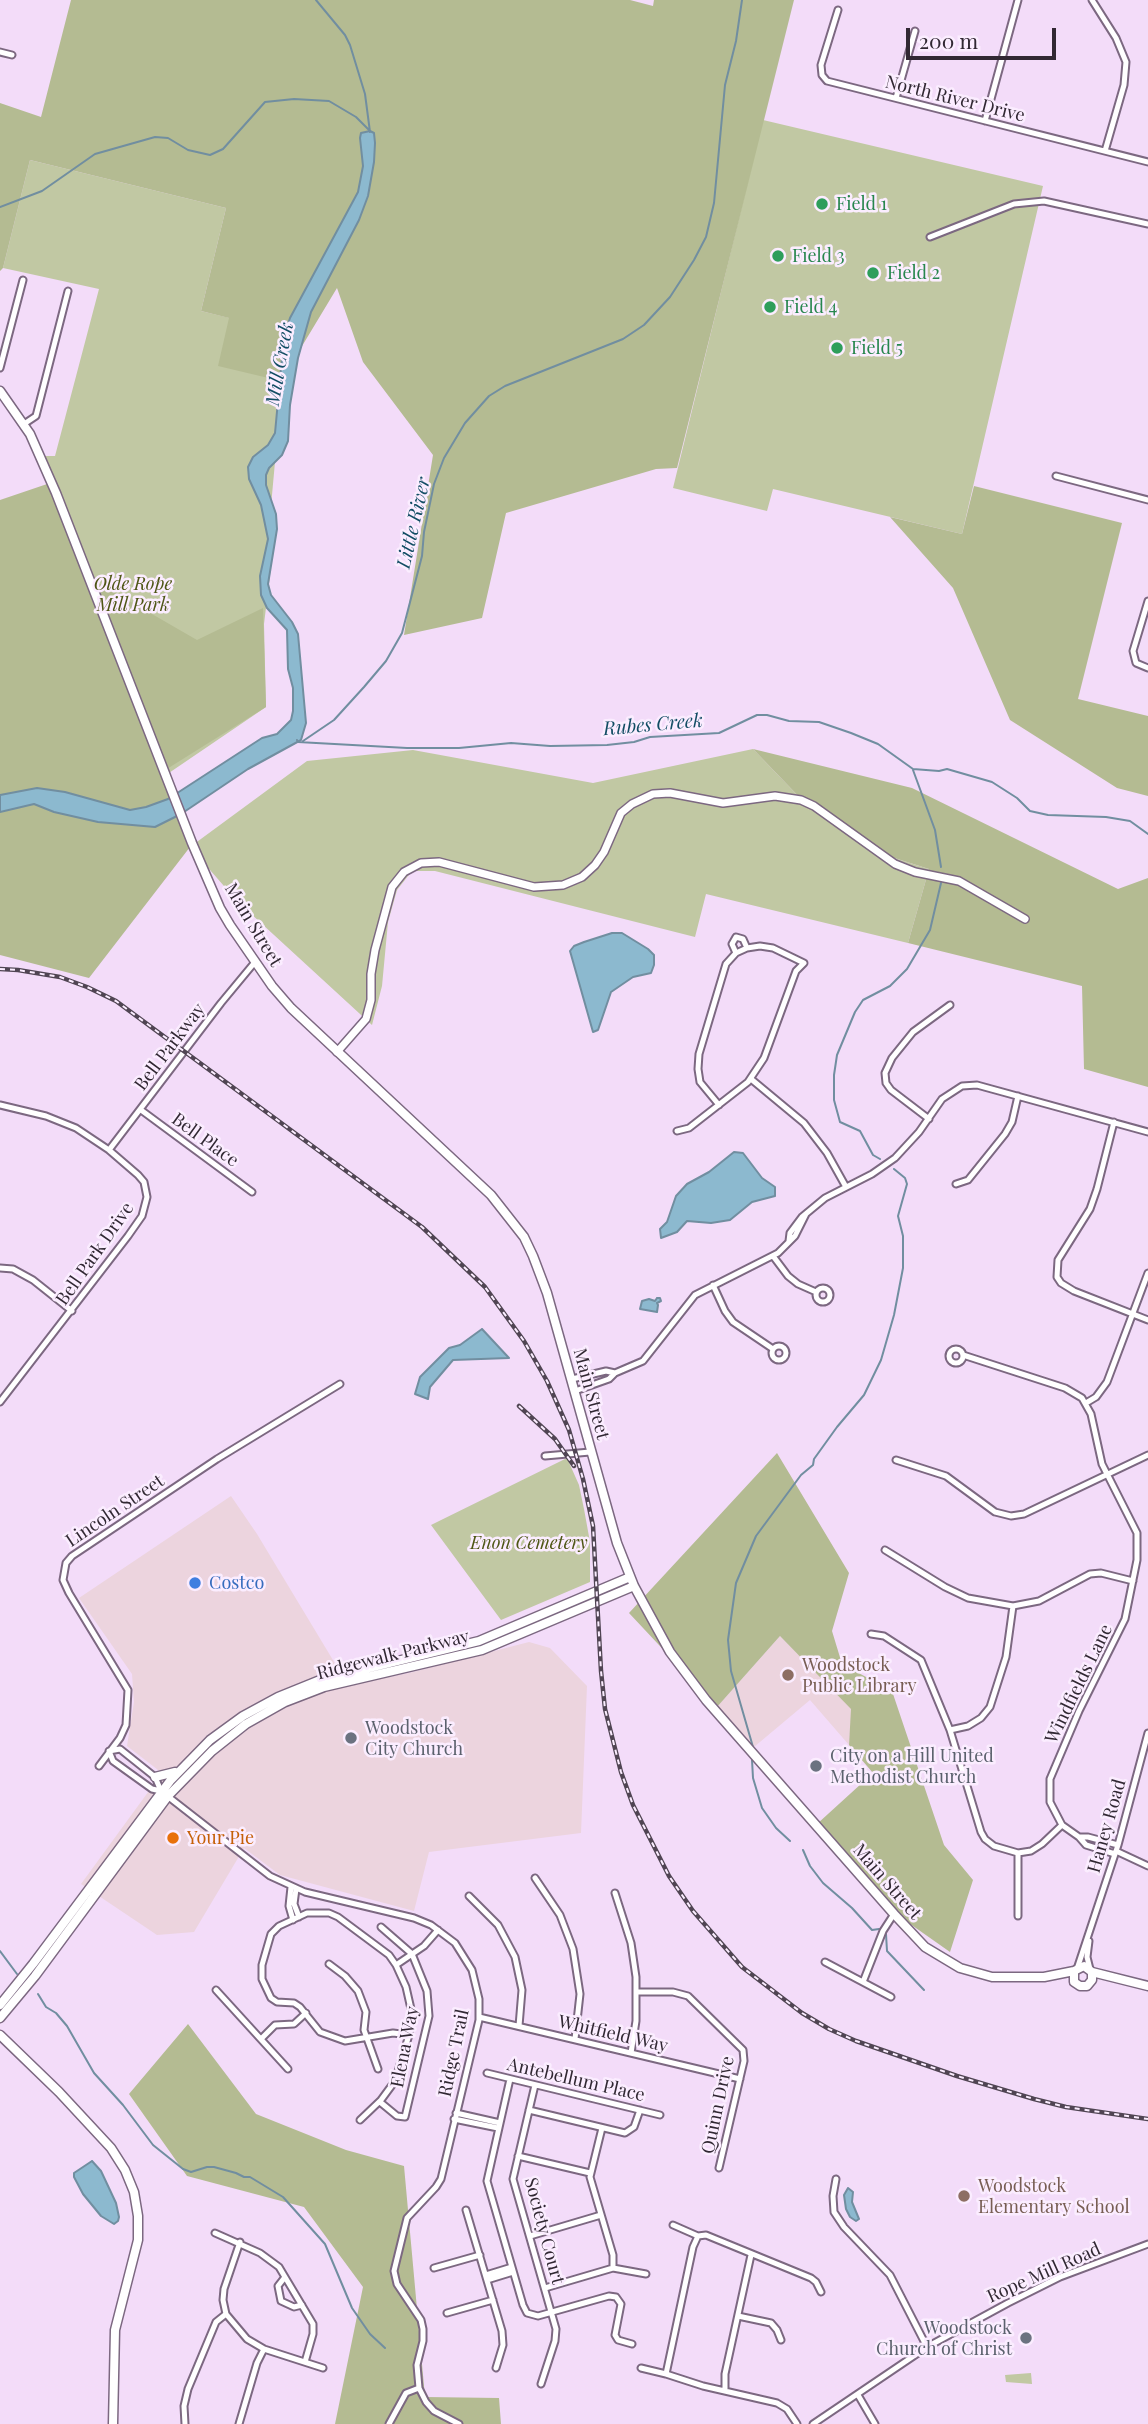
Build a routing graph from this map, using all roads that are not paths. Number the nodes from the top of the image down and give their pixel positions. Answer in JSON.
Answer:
{"nodes":[{"id":1,"x":1018,"y":0,"type":"edge"},
{"id":2,"x":1092,"y":0,"type":"edge"},
{"id":3,"x":838,"y":10,"type":"dead end"},
{"id":4,"x":915,"y":31,"type":"dead end"},
{"id":5,"x":0,"y":52,"type":"edge"},
{"id":6,"x":12,"y":55,"type":"dead end"},
{"id":7,"x":896,"y":98,"type":"junction"},
{"id":8,"x":985,"y":121,"type":"junction"},
{"id":9,"x":1105,"y":151,"type":"junction"},
{"id":10,"x":1148,"y":162,"type":"edge"},
{"id":11,"x":1148,"y":225,"type":"edge"},
{"id":12,"x":930,"y":237,"type":"dead end"},
{"id":13,"x":23,"y":280,"type":"dead end"},
{"id":14,"x":68,"y":291,"type":"dead end"},
{"id":15,"x":0,"y":368,"type":"edge"},
{"id":16,"x":0,"y":391,"type":"edge"},
{"id":17,"x":24,"y":424,"type":"junction"},
{"id":18,"x":1056,"y":476,"type":"dead end"},
{"id":19,"x":1148,"y":500,"type":"edge"},
{"id":20,"x":1148,"y":601,"type":"edge"},
{"id":21,"x":1148,"y":668,"type":"edge"},
{"id":22,"x":1025,"y":919,"type":"dead end"},
{"id":23,"x":747,"y":948,"type":"junction"},
{"id":24,"x":736,"y":953,"type":"junction"},
{"id":25,"x":255,"y":962,"type":"junction"},
{"id":26,"x":950,"y":1005,"type":"dead end"},
{"id":27,"x":337,"y":1052,"type":"junction"},
{"id":28,"x":751,"y":1079,"type":"junction"},
{"id":29,"x":1018,"y":1096,"type":"junction"},
{"id":30,"x":0,"y":1105,"type":"edge"},
{"id":31,"x":719,"y":1105,"type":"junction"},
{"id":32,"x":141,"y":1110,"type":"junction"},
{"id":33,"x":929,"y":1119,"type":"junction"},
{"id":34,"x":1114,"y":1122,"type":"junction"},
{"id":35,"x":677,"y":1131,"type":"dead end"},
{"id":36,"x":1148,"y":1132,"type":"edge"},
{"id":37,"x":109,"y":1150,"type":"junction"},
{"id":38,"x":956,"y":1184,"type":"dead end"},
{"id":39,"x":846,"y":1187,"type":"junction"},
{"id":40,"x":252,"y":1192,"type":"dead end"},
{"id":41,"x":773,"y":1256,"type":"junction"},
{"id":42,"x":0,"y":1268,"type":"edge"},
{"id":43,"x":1148,"y":1273,"type":"edge"},
{"id":44,"x":713,"y":1285,"type":"junction"},
{"id":45,"x":816,"y":1293,"type":"dead end"},
{"id":46,"x":72,"y":1311,"type":"junction"},
{"id":47,"x":1133,"y":1314,"type":"junction"},
{"id":48,"x":1148,"y":1320,"type":"edge"},
{"id":49,"x":773,"y":1349,"type":"dead end"},
{"id":50,"x":962,"y":1355,"type":"dead end"},
{"id":51,"x":615,"y":1373,"type":"junction"},
{"id":52,"x":572,"y":1379,"type":"junction"},
{"id":53,"x":340,"y":1384,"type":"dead end"},
{"id":54,"x":575,"y":1391,"type":"junction"},
{"id":55,"x":0,"y":1402,"type":"edge"},
{"id":56,"x":1086,"y":1403,"type":"junction"},
{"id":57,"x":590,"y":1451,"type":"junction"},
{"id":58,"x":1148,"y":1455,"type":"edge"},
{"id":59,"x":545,"y":1456,"type":"dead end"},
{"id":60,"x":896,"y":1460,"type":"dead end"},
{"id":61,"x":1107,"y":1475,"type":"junction"},
{"id":62,"x":885,"y":1550,"type":"dead end"},
{"id":63,"x":630,"y":1577,"type":"junction"},
{"id":64,"x":1133,"y":1581,"type":"junction"},
{"id":65,"x":634,"y":1586,"type":"junction"},
{"id":66,"x":1013,"y":1606,"type":"junction"},
{"id":67,"x":871,"y":1634,"type":"dead end"},
{"id":68,"x":950,"y":1730,"type":"junction"},
{"id":69,"x":1148,"y":1733,"type":"edge"},
{"id":70,"x":109,"y":1751,"type":"junction"},
{"id":71,"x":99,"y":1766,"type":"dead end"},
{"id":72,"x":178,"y":1771,"type":"junction"},
{"id":73,"x":155,"y":1777,"type":"junction"},
{"id":74,"x":164,"y":1793,"type":"junction"},
{"id":75,"x":1062,"y":1825,"type":"junction"},
{"id":76,"x":1116,"y":1850,"type":"junction"},
{"id":77,"x":1018,"y":1853,"type":"junction"},
{"id":78,"x":1148,"y":1866,"type":"edge"},
{"id":79,"x":535,"y":1878,"type":"dead end"},
{"id":80,"x":294,"y":1888,"type":"junction"},
{"id":81,"x":615,"y":1893,"type":"dead end"},
{"id":82,"x":470,"y":1896,"type":"dead end"},
{"id":83,"x":894,"y":1914,"type":"junction"},
{"id":84,"x":1018,"y":1916,"type":"dead end"},
{"id":85,"x":296,"y":1918,"type":"junction"},
{"id":86,"x":1091,"y":1926,"type":"junction"},
{"id":87,"x":382,"y":1927,"type":"dead end"},
{"id":88,"x":438,"y":1930,"type":"junction"},
{"id":89,"x":412,"y":1954,"type":"junction"},
{"id":90,"x":825,"y":1962,"type":"dead end"},
{"id":91,"x":329,"y":1964,"type":"dead end"},
{"id":92,"x":396,"y":1965,"type":"junction"},
{"id":93,"x":1076,"y":1970,"type":"junction"},
{"id":94,"x":1091,"y":1970,"type":"junction"},
{"id":95,"x":1044,"y":1978,"type":"junction"},
{"id":96,"x":1124,"y":1979,"type":"junction"},
{"id":97,"x":863,"y":1982,"type":"junction"},
{"id":98,"x":1075,"y":1983,"type":"junction"},
{"id":99,"x":1089,"y":1984,"type":"junction"},
{"id":100,"x":1148,"y":1986,"type":"edge"},
{"id":101,"x":216,"y":1990,"type":"dead end"},
{"id":102,"x":638,"y":1993,"type":"junction"},
{"id":103,"x":891,"y":1997,"type":"dead end"},
{"id":104,"x":0,"y":2005,"type":"edge"},
{"id":105,"x":306,"y":2013,"type":"junction"},
{"id":106,"x":479,"y":2017,"type":"junction"},
{"id":107,"x":0,"y":2018,"type":"edge"},
{"id":108,"x":519,"y":2026,"type":"junction"},
{"id":109,"x":0,"y":2035,"type":"edge"},
{"id":110,"x":409,"y":2035,"type":"junction"},
{"id":111,"x":368,"y":2038,"type":"junction"},
{"id":112,"x":261,"y":2039,"type":"junction"},
{"id":113,"x":575,"y":2039,"type":"junction"},
{"id":114,"x":631,"y":2053,"type":"junction"},
{"id":115,"x":288,"y":2069,"type":"dead end"},
{"id":116,"x":378,"y":2069,"type":"dead end"},
{"id":117,"x":487,"y":2073,"type":"dead end"},
{"id":118,"x":510,"y":2079,"type":"junction"},
{"id":119,"x":740,"y":2079,"type":"junction"},
{"id":120,"x":535,"y":2085,"type":"junction"},
{"id":121,"x":380,"y":2102,"type":"junction"},
{"id":122,"x":529,"y":2110,"type":"junction"},
{"id":123,"x":640,"y":2110,"type":"junction"},
{"id":124,"x":660,"y":2115,"type":"dead end"},
{"id":125,"x":455,"y":2116,"type":"junction"},
{"id":126,"x":360,"y":2120,"type":"dead end"},
{"id":127,"x":499,"y":2126,"type":"junction"},
{"id":128,"x":602,"y":2128,"type":"junction"},
{"id":129,"x":518,"y":2156,"type":"junction"},
{"id":130,"x":719,"y":2168,"type":"dead end"},
{"id":131,"x":590,"y":2173,"type":"junction"},
{"id":132,"x":836,"y":2179,"type":"dead end"},
{"id":133,"x":467,"y":2210,"type":"dead end"},
{"id":134,"x":601,"y":2216,"type":"junction"},
{"id":135,"x":673,"y":2225,"type":"dead end"},
{"id":136,"x":215,"y":2233,"type":"dead end"},
{"id":137,"x":530,"y":2236,"type":"junction"},
{"id":138,"x":698,"y":2236,"type":"junction"},
{"id":139,"x":240,"y":2242,"type":"junction"},
{"id":140,"x":1148,"y":2244,"type":"edge"},
{"id":141,"x":480,"y":2255,"type":"junction"},
{"id":142,"x":751,"y":2255,"type":"junction"},
{"id":143,"x":434,"y":2268,"type":"dead end"},
{"id":144,"x":613,"y":2269,"type":"junction"},
{"id":145,"x":512,"y":2270,"type":"junction"},
{"id":146,"x":646,"y":2274,"type":"dead end"},
{"id":147,"x":285,"y":2277,"type":"junction"},
{"id":148,"x":487,"y":2277,"type":"junction"},
{"id":149,"x":545,"y":2288,"type":"junction"},
{"id":150,"x":821,"y":2292,"type":"dead end"},
{"id":151,"x":493,"y":2300,"type":"junction"},
{"id":152,"x":302,"y":2305,"type":"junction"},
{"id":153,"x":447,"y":2313,"type":"dead end"},
{"id":154,"x":552,"y":2313,"type":"junction"},
{"id":155,"x":226,"y":2314,"type":"junction"},
{"id":156,"x":738,"y":2316,"type":"junction"},
{"id":157,"x":781,"y":2340,"type":"dead end"},
{"id":158,"x":632,"y":2344,"type":"dead end"},
{"id":159,"x":927,"y":2347,"type":"junction"},
{"id":160,"x":264,"y":2349,"type":"junction"},
{"id":161,"x":305,"y":2362,"type":"junction"},
{"id":162,"x":323,"y":2368,"type":"dead end"},
{"id":163,"x":496,"y":2368,"type":"dead end"},
{"id":164,"x":641,"y":2368,"type":"dead end"},
{"id":165,"x":666,"y":2374,"type":"junction"},
{"id":166,"x":541,"y":2384,"type":"dead end"},
{"id":167,"x":419,"y":2388,"type":"junction"},
{"id":168,"x":725,"y":2390,"type":"junction"},
{"id":169,"x":858,"y":2395,"type":"junction"},
{"id":170,"x":113,"y":2424,"type":"edge"},
{"id":171,"x":185,"y":2424,"type":"edge"},
{"id":172,"x":239,"y":2424,"type":"edge"},
{"id":173,"x":390,"y":2424,"type":"edge"},
{"id":174,"x":459,"y":2424,"type":"edge"},
{"id":175,"x":797,"y":2424,"type":"edge"},
{"id":176,"x":813,"y":2424,"type":"edge"},
{"id":177,"x":875,"y":2424,"type":"edge"}],
"edges":[{"from":1,"to":8,"type":"street"},
{"from":2,"to":9,"type":"street"},
{"from":3,"to":7,"type":"street","name":"North River Drive"},
{"from":4,"to":7,"type":"street"},
{"from":5,"to":6,"type":"street"},
{"from":7,"to":8,"type":"street","name":"North River Drive"},
{"from":8,"to":9,"type":"street","name":"North River Drive"},
{"from":9,"to":10,"type":"street","name":"North River Drive"},
{"from":11,"to":12,"type":"street"},
{"from":13,"to":15,"type":"street"},
{"from":14,"to":17,"type":"street"},
{"from":16,"to":17,"type":"main road","name":"Main Street"},
{"from":17,"to":25,"type":"main road","name":"Main Street"},
{"from":18,"to":19,"type":"street"},
{"from":20,"to":21,"type":"street"},
{"from":22,"to":27,"type":"street"},
{"from":23,"to":24,"type":"street"},
{"from":23,"to":24,"type":"street"},
{"from":23,"to":28,"type":"street"},
{"from":24,"to":31,"type":"street"},
{"from":25,"to":27,"type":"main road","name":"Main Street"},
{"from":25,"to":32,"type":"street","name":"Bell Parkway"},
{"from":26,"to":33,"type":"street"},
{"from":27,"to":52,"type":"main road","name":"Main Street"},
{"from":28,"to":31,"type":"street"},
{"from":28,"to":39,"type":"street"},
{"from":29,"to":33,"type":"street"},
{"from":29,"to":34,"type":"street"},
{"from":29,"to":38,"type":"street"},
{"from":30,"to":37,"type":"street","name":"Bell Park Drive"},
{"from":31,"to":35,"type":"street"},
{"from":32,"to":37,"type":"street","name":"Bell Parkway"},
{"from":32,"to":40,"type":"street","name":"Bell Place"},
{"from":33,"to":39,"type":"street"},
{"from":34,"to":36,"type":"street"},
{"from":34,"to":47,"type":"street"},
{"from":37,"to":46,"type":"street","name":"Bell Park Drive"},
{"from":39,"to":41,"type":"street"},
{"from":41,"to":44,"type":"street"},
{"from":41,"to":45,"type":"street"},
{"from":42,"to":46,"type":"street"},
{"from":43,"to":47,"type":"street"},
{"from":44,"to":49,"type":"street"},
{"from":44,"to":51,"type":"street"},
{"from":46,"to":55,"type":"street","name":"Bell Park Drive"},
{"from":47,"to":48,"type":"street"},
{"from":47,"to":56,"type":"street"},
{"from":50,"to":56,"type":"street"},
{"from":51,"to":52,"type":"street"},
{"from":51,"to":54,"type":"street"},
{"from":52,"to":54,"type":"main road","name":"Main Street"},
{"from":53,"to":70,"type":"street","name":"Lincoln Street"},
{"from":54,"to":57,"type":"main road","name":"Main Street"},
{"from":56,"to":61,"type":"street","name":"Windfields Lane"},
{"from":57,"to":59,"type":"street"},
{"from":57,"to":63,"type":"main road","name":"Main Street"},
{"from":58,"to":61,"type":"street"},
{"from":60,"to":61,"type":"street"},
{"from":61,"to":64,"type":"street","name":"Windfields Lane"},
{"from":62,"to":66,"type":"street"},
{"from":63,"to":65,"type":"main road","name":"Main Street"},
{"from":63,"to":72,"type":"main road","name":"Ridgewalk Parkway"},
{"from":64,"to":66,"type":"street"},
{"from":64,"to":75,"type":"street","name":"Windfields Lane"},
{"from":65,"to":74,"type":"main road","name":"Ridgewalk Parkway"},
{"from":65,"to":83,"type":"main road","name":"Main Street"},
{"from":66,"to":68,"type":"street"},
{"from":67,"to":68,"type":"street"},
{"from":68,"to":77,"type":"street"},
{"from":69,"to":76,"type":"street","name":"Haney Road"},
{"from":70,"to":71,"type":"street","name":"Lincoln Street"},
{"from":70,"to":73,"type":"street"},
{"from":70,"to":74,"type":"street","name":"Ridge Trail"},
{"from":72,"to":73,"type":"main road"},
{"from":72,"to":74,"type":"main road","name":"Ridgewalk Parkway"},
{"from":73,"to":74,"type":"street"},
{"from":74,"to":80,"type":"street","name":"Ridge Trail"},
{"from":74,"to":104,"type":"main road","name":"Ridgewalk Parkway"},
{"from":74,"to":107,"type":"main road","name":"Ridgewalk Parkway"},
{"from":75,"to":76,"type":"street"},
{"from":75,"to":77,"type":"street"},
{"from":76,"to":78,"type":"street"},
{"from":76,"to":86,"type":"street","name":"Haney Road"},
{"from":77,"to":84,"type":"street"},
{"from":79,"to":113,"type":"street"},
{"from":80,"to":85,"type":"street"},
{"from":80,"to":88,"type":"street","name":"Ridge Trail"},
{"from":81,"to":102,"type":"street"},
{"from":82,"to":108,"type":"street"},
{"from":83,"to":95,"type":"main road","name":"Main Street"},
{"from":83,"to":97,"type":"street"},
{"from":85,"to":92,"type":"street","name":"Elena Way"},
{"from":85,"to":105,"type":"street"},
{"from":86,"to":93,"type":"street","name":"Haney Road"},
{"from":86,"to":94,"type":"street","name":"Haney Road"},
{"from":87,"to":89,"type":"street","name":"Elena Way"},
{"from":88,"to":89,"type":"street"},
{"from":88,"to":106,"type":"street","name":"Ridge Trail"},
{"from":89,"to":92,"type":"street"},
{"from":89,"to":121,"type":"street","name":"Elena Way"},
{"from":90,"to":97,"type":"street"},
{"from":91,"to":111,"type":"street"},
{"from":92,"to":110,"type":"street","name":"Elena Way"},
{"from":93,"to":94,"type":"main road","name":"Main Street"},
{"from":93,"to":95,"type":"main road","name":"Main Street"},
{"from":93,"to":98,"type":"main road"},
{"from":94,"to":96,"type":"main road","name":"Main Street"},
{"from":94,"to":99,"type":"main road"},
{"from":95,"to":98,"type":"main road","name":"Main Street"},
{"from":96,"to":99,"type":"main road","name":"Main Street"},
{"from":96,"to":100,"type":"main road","name":"Main Street"},
{"from":97,"to":103,"type":"street"},
{"from":98,"to":99,"type":"main road","name":"Main Street"},
{"from":101,"to":112,"type":"street"},
{"from":102,"to":114,"type":"street"},
{"from":102,"to":119,"type":"street","name":"Quinn Drive"},
{"from":105,"to":111,"type":"street"},
{"from":105,"to":112,"type":"street"},
{"from":106,"to":108,"type":"street","name":"Whitfield Way"},
{"from":106,"to":125,"type":"street","name":"Ridge Trail"},
{"from":108,"to":113,"type":"street","name":"Whitfield Way"},
{"from":109,"to":170,"type":"main road"},
{"from":110,"to":111,"type":"street"},
{"from":110,"to":121,"type":"street","name":"Elena Way"},
{"from":111,"to":116,"type":"street"},
{"from":112,"to":115,"type":"street"},
{"from":113,"to":114,"type":"street","name":"Whitfield Way"},
{"from":114,"to":119,"type":"street","name":"Whitfield Way"},
{"from":117,"to":118,"type":"street","name":"Antebellum Place"},
{"from":118,"to":120,"type":"street","name":"Antebellum Place"},
{"from":118,"to":127,"type":"street"},
{"from":119,"to":130,"type":"street","name":"Quinn Drive"},
{"from":120,"to":122,"type":"street","name":"Society Court"},
{"from":120,"to":123,"type":"street","name":"Antebellum Place"},
{"from":121,"to":126,"type":"street","name":"Elena Way"},
{"from":122,"to":128,"type":"street"},
{"from":122,"to":129,"type":"street","name":"Society Court"},
{"from":123,"to":124,"type":"street","name":"Antebellum Place"},
{"from":123,"to":128,"type":"street"},
{"from":125,"to":127,"type":"street"},
{"from":125,"to":167,"type":"street","name":"Ridge Trail"},
{"from":127,"to":145,"type":"street"},
{"from":128,"to":131,"type":"street"},
{"from":129,"to":131,"type":"street"},
{"from":129,"to":137,"type":"street","name":"Society Court"},
{"from":131,"to":134,"type":"street"},
{"from":132,"to":159,"type":"street"},
{"from":133,"to":141,"type":"street"},
{"from":134,"to":137,"type":"street"},
{"from":134,"to":144,"type":"street"},
{"from":135,"to":138,"type":"street"},
{"from":136,"to":139,"type":"street"},
{"from":137,"to":149,"type":"street","name":"Society Court"},
{"from":138,"to":142,"type":"street"},
{"from":138,"to":165,"type":"street"},
{"from":139,"to":147,"type":"street"},
{"from":139,"to":155,"type":"street"},
{"from":140,"to":159,"type":"street","name":"Rope Mill Road"},
{"from":141,"to":143,"type":"street"},
{"from":141,"to":148,"type":"street"},
{"from":142,"to":150,"type":"street"},
{"from":142,"to":156,"type":"street"},
{"from":144,"to":146,"type":"street"},
{"from":144,"to":149,"type":"street"},
{"from":145,"to":148,"type":"street"},
{"from":145,"to":154,"type":"street"},
{"from":147,"to":152,"type":"street"},
{"from":147,"to":152,"type":"street"},
{"from":148,"to":151,"type":"street"},
{"from":149,"to":154,"type":"street","name":"Society Court"},
{"from":151,"to":153,"type":"street"},
{"from":151,"to":163,"type":"street"},
{"from":152,"to":161,"type":"street"},
{"from":154,"to":158,"type":"street"},
{"from":154,"to":166,"type":"street","name":"Society Court"},
{"from":155,"to":160,"type":"street"},
{"from":155,"to":171,"type":"street"},
{"from":156,"to":157,"type":"street"},
{"from":156,"to":168,"type":"street"},
{"from":159,"to":169,"type":"street","name":"Rope Mill Road"},
{"from":160,"to":161,"type":"street"},
{"from":160,"to":172,"type":"street"},
{"from":161,"to":162,"type":"street"},
{"from":164,"to":165,"type":"street"},
{"from":165,"to":168,"type":"street"},
{"from":167,"to":173,"type":"street"},
{"from":167,"to":174,"type":"street"},
{"from":168,"to":175,"type":"street"},
{"from":169,"to":176,"type":"street","name":"Rope Mill Road"},
{"from":169,"to":177,"type":"street"}]}
